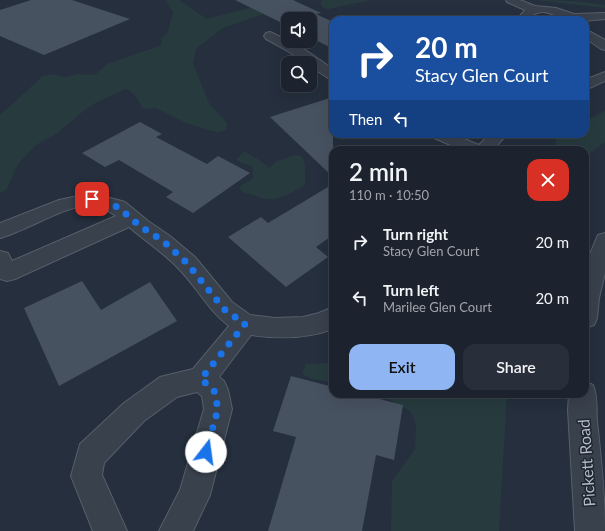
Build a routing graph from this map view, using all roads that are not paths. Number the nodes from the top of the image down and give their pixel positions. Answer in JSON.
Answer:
{"nodes":[{"id":1,"x":511,"y":0,"type":"edge"},
{"id":2,"x":532,"y":15,"type":"edge"},
{"id":3,"x":566,"y":16,"type":"edge"},
{"id":4,"x":605,"y":16,"type":"edge"},
{"id":5,"x":589,"y":17,"type":"edge"},
{"id":6,"x":270,"y":36,"type":"dead end"},
{"id":7,"x":589,"y":36,"type":"edge"},
{"id":8,"x":605,"y":46,"type":"edge"},
{"id":9,"x":329,"y":72,"type":"edge"},
{"id":10,"x":605,"y":76,"type":"edge"},
{"id":11,"x":589,"y":84,"type":"edge"},
{"id":12,"x":448,"y":138,"type":"edge"},
{"id":13,"x":495,"y":138,"type":"edge"},
{"id":14,"x":467,"y":146,"type":"edge"},
{"id":15,"x":487,"y":146,"type":"edge"},
{"id":16,"x":132,"y":217,"type":"junction"},
{"id":17,"x":0,"y":231,"type":"edge"},
{"id":18,"x":605,"y":240,"type":"edge"},
{"id":19,"x":0,"y":259,"type":"edge"},
{"id":20,"x":595,"y":269,"type":"edge"},
{"id":21,"x":589,"y":291,"type":"edge"},
{"id":22,"x":329,"y":319,"type":"edge"},
{"id":23,"x":245,"y":324,"type":"junction"},
{"id":24,"x":201,"y":379,"type":"junction"},
{"id":25,"x":583,"y":398,"type":"edge"},
{"id":26,"x":110,"y":531,"type":"edge"},
{"id":27,"x":176,"y":531,"type":"edge"},
{"id":28,"x":592,"y":531,"type":"edge"}],
"edges":[{"from":1,"to":2,"type":"street"},
{"from":2,"to":3,"type":"street"},
{"from":4,"to":5,"type":"street"},
{"from":6,"to":9,"type":"street"},
{"from":7,"to":8,"type":"street"},
{"from":10,"to":11,"type":"street"},
{"from":12,"to":14,"type":"street"},
{"from":13,"to":15,"type":"street"},
{"from":16,"to":17,"type":"street"},
{"from":16,"to":19,"type":"street"},
{"from":16,"to":23,"type":"street"},
{"from":18,"to":20,"type":"street"},
{"from":20,"to":21,"type":"street"},
{"from":22,"to":23,"type":"street"},
{"from":23,"to":24,"type":"street"},
{"from":24,"to":26,"type":"street"},
{"from":24,"to":27,"type":"street"},
{"from":25,"to":28,"type":"street","name":"Pickett Road"}]}
